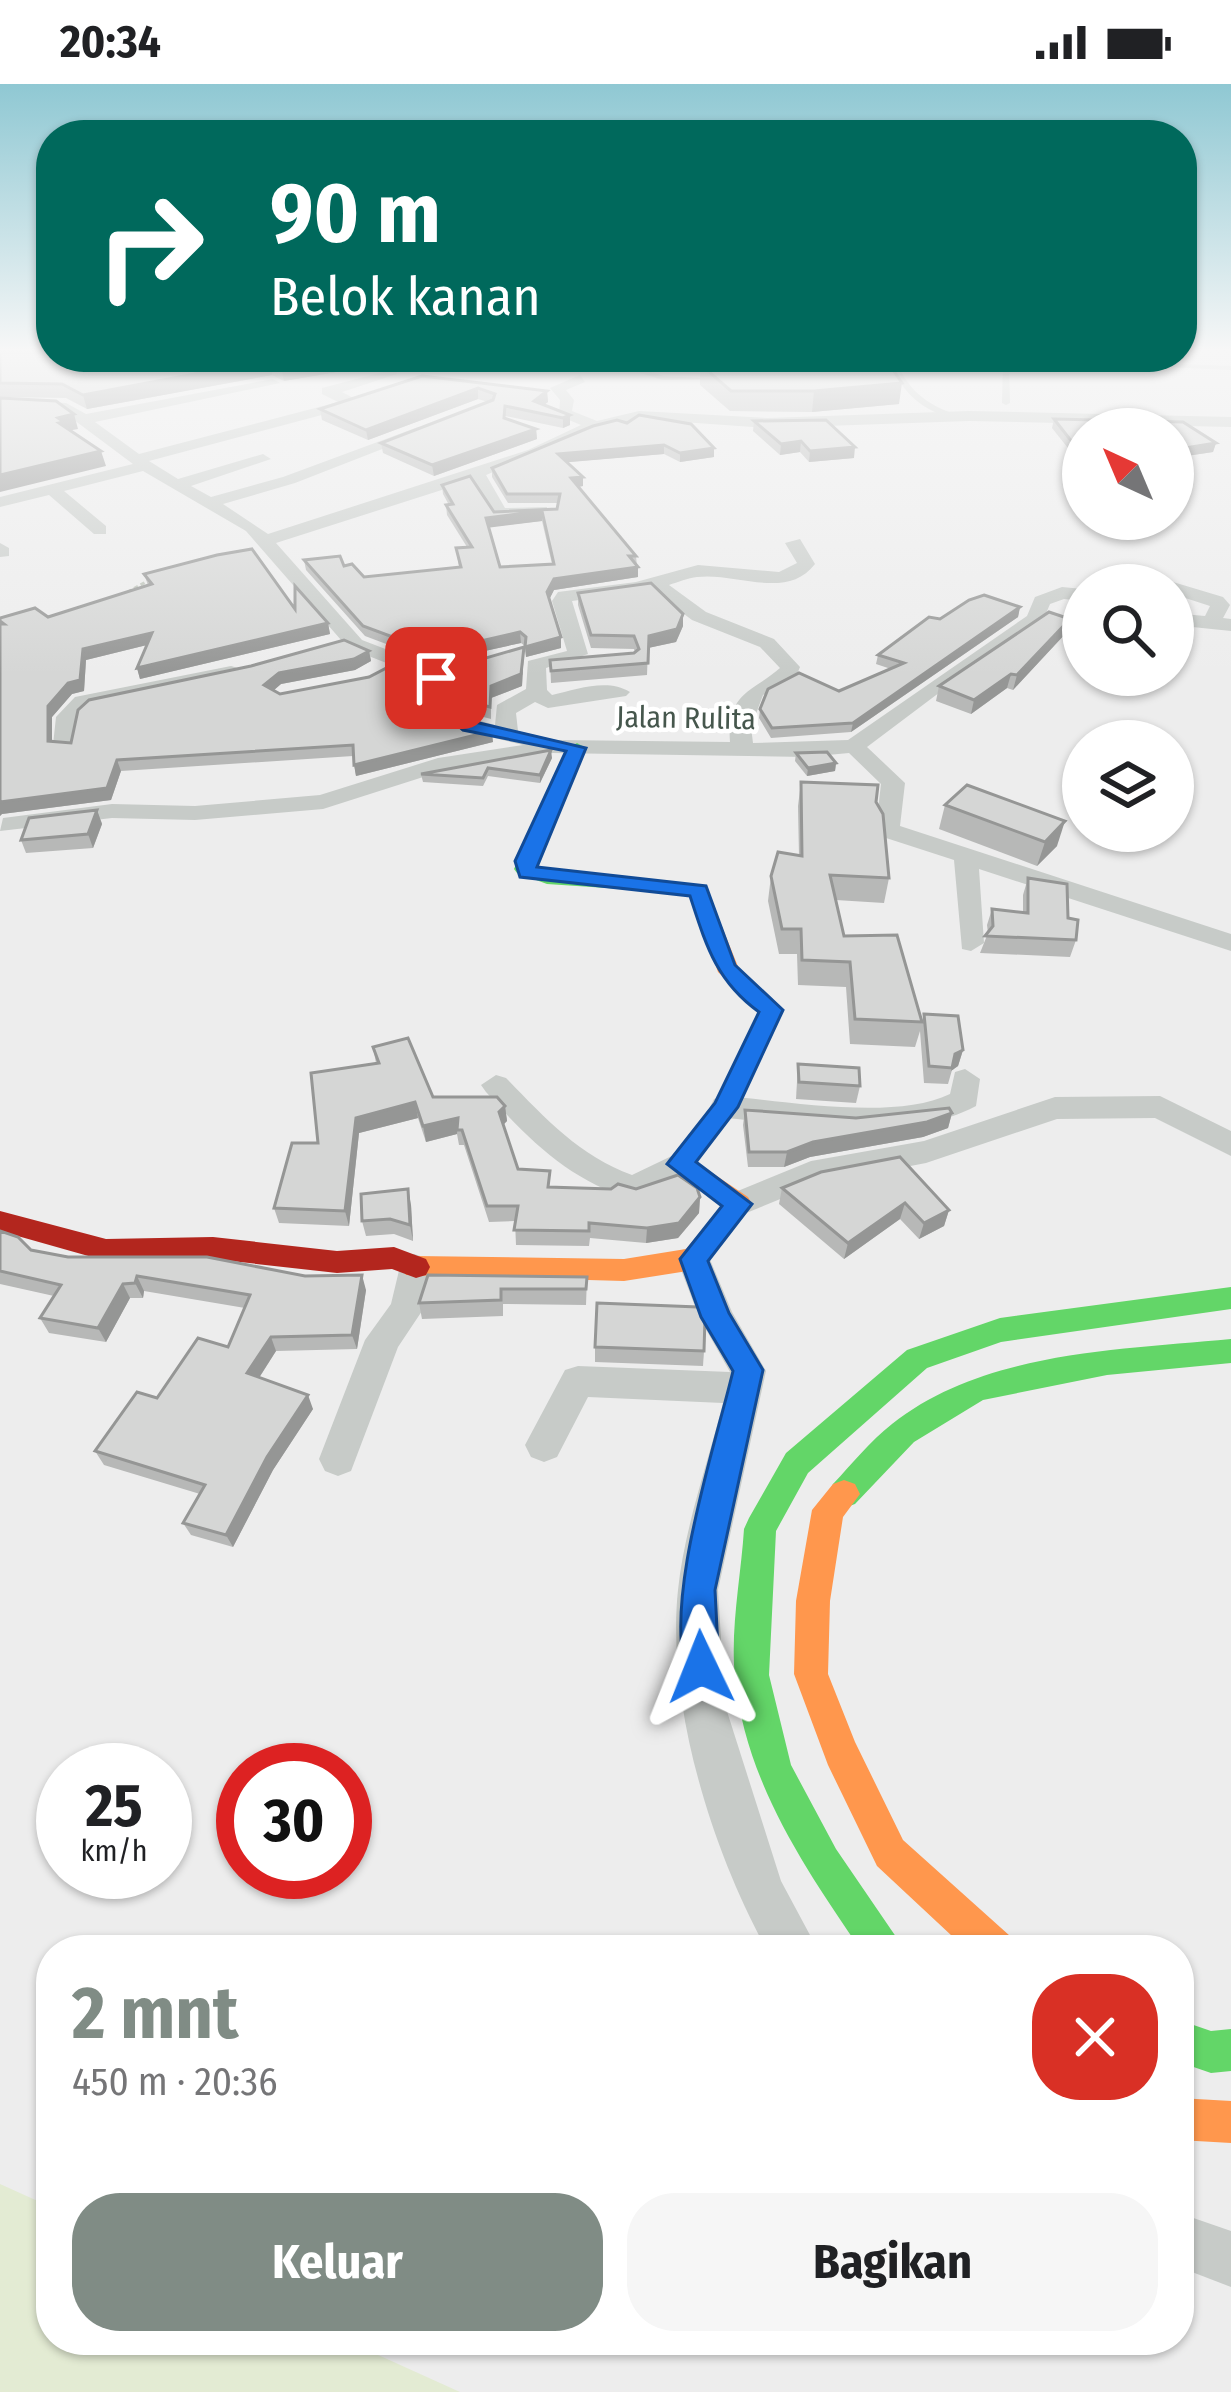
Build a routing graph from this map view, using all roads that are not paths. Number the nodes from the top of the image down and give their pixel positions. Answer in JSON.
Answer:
{"nodes":[{"id":1,"x":138,"y":460,"type":"edge"},
{"id":2,"x":149,"y":460,"type":"edge"},
{"id":3,"x":261,"y":460,"type":"edge"},
{"id":4,"x":345,"y":460,"type":"edge"},
{"id":5,"x":510,"y":460,"type":"edge"},
{"id":6,"x":141,"y":462,"type":"junction"},
{"id":7,"x":477,"y":473,"type":"junction"},
{"id":8,"x":177,"y":485,"type":"junction"},
{"id":9,"x":54,"y":490,"type":"junction"},
{"id":10,"x":0,"y":502,"type":"edge"},
{"id":11,"x":209,"y":502,"type":"junction"},
{"id":12,"x":551,"y":510,"type":"edge"},
{"id":13,"x":100,"y":530,"type":"dead end"},
{"id":14,"x":266,"y":540,"type":"junction"},
{"id":15,"x":794,"y":543,"type":"dead end"},
{"id":16,"x":653,"y":582,"type":"junction"},
{"id":17,"x":1062,"y":593,"type":"edge"},
{"id":18,"x":1194,"y":595,"type":"edge"},
{"id":19,"x":1221,"y":623,"type":"edge"},
{"id":20,"x":608,"y":657,"type":"edge"},
{"id":21,"x":570,"y":659,"type":"junction"},
{"id":22,"x":398,"y":660,"type":"junction"},
{"id":23,"x":253,"y":666,"type":"edge"},
{"id":24,"x":371,"y":676,"type":"edge"},
{"id":25,"x":537,"y":692,"type":"junction"},
{"id":26,"x":619,"y":692,"type":"dead end"},
{"id":27,"x":507,"y":732,"type":"junction"},
{"id":28,"x":64,"y":745,"type":"edge"},
{"id":29,"x":854,"y":746,"type":"junction"},
{"id":30,"x":567,"y":747,"type":"junction"},
{"id":31,"x":742,"y":747,"type":"junction"},
{"id":32,"x":2,"y":825,"type":"edge"},
{"id":33,"x":966,"y":860,"type":"junction"},
{"id":34,"x":971,"y":943,"type":"dead end"},
{"id":35,"x":1231,"y":944,"type":"edge"},
{"id":36,"x":965,"y":1079,"type":"dead end"},
{"id":37,"x":496,"y":1085,"type":"dead end"},
{"id":38,"x":725,"y":1107,"type":"junction"},
{"id":39,"x":1231,"y":1145,"type":"edge"},
{"id":40,"x":680,"y":1164,"type":"junction"},
{"id":41,"x":739,"y":1204,"type":"junction"},
{"id":42,"x":0,"y":1221,"type":"edge"},
{"id":43,"x":694,"y":1259,"type":"junction"},
{"id":44,"x":414,"y":1268,"type":"junction"},
{"id":45,"x":1231,"y":1298,"type":"edge"},
{"id":46,"x":1231,"y":1351,"type":"edge"},
{"id":47,"x":746,"y":1388,"type":"junction"},
{"id":48,"x":544,"y":1445,"type":"dead end"},
{"id":49,"x":338,"y":1459,"type":"dead end"},
{"id":50,"x":785,"y":1935,"type":"edge"},
{"id":51,"x":874,"y":1935,"type":"edge"},
{"id":52,"x":980,"y":1935,"type":"edge"},
{"id":53,"x":1194,"y":2046,"type":"edge"},
{"id":54,"x":1231,"y":2050,"type":"edge"},
{"id":55,"x":1194,"y":2120,"type":"edge"},
{"id":56,"x":1231,"y":2122,"type":"edge"},
{"id":57,"x":1194,"y":2245,"type":"edge"},
{"id":58,"x":1231,"y":2259,"type":"edge"}],
"edges":[{"from":1,"to":6,"type":"street","name":"Jalan Rulita"},
{"from":2,"to":6,"type":"street"},
{"from":3,"to":8,"type":"street"},
{"from":4,"to":11,"type":"street"},
{"from":5,"to":7,"type":"street"},
{"from":6,"to":8,"type":"street","name":"Jalan Rulita"},
{"from":6,"to":9,"type":"street"},
{"from":7,"to":12,"type":"street"},
{"from":7,"to":14,"type":"street"},
{"from":8,"to":11,"type":"street","name":"Jalan Rulita"},
{"from":9,"to":10,"type":"street"},
{"from":9,"to":13,"type":"street"},
{"from":11,"to":14,"type":"street","name":"Jalan Rulita"},
{"from":14,"to":22,"type":"street","name":"Jalan Rulita"},
{"from":15,"to":16,"type":"street"},
{"from":16,"to":21,"type":"street"},
{"from":16,"to":31,"type":"street"},
{"from":17,"to":29,"type":"street"},
{"from":18,"to":19,"type":"street"},
{"from":20,"to":21,"type":"street"},
{"from":21,"to":25,"type":"street"},
{"from":22,"to":24,"type":"street"},
{"from":22,"to":27,"type":"street","name":"Jalan Rulita"},
{"from":23,"to":28,"type":"street"},
{"from":25,"to":26,"type":"street"},
{"from":25,"to":27,"type":"street"},
{"from":27,"to":30,"type":"street","name":"Jalan Rulita"},
{"from":29,"to":31,"type":"street","name":"Jalan Rulita"},
{"from":29,"to":33,"type":"street"},
{"from":30,"to":31,"type":"street","name":"Jalan Rulita"},
{"from":30,"to":32,"type":"street"},
{"from":30,"to":38,"type":"main road"},
{"from":33,"to":34,"type":"street"},
{"from":33,"to":35,"type":"street"},
{"from":36,"to":38,"type":"street"},
{"from":37,"to":40,"type":"street"},
{"from":38,"to":40,"type":"main road"},
{"from":39,"to":41,"type":"street"},
{"from":40,"to":41,"type":"main road"},
{"from":41,"to":43,"type":"main road"},
{"from":42,"to":44,"type":"main road"},
{"from":43,"to":44,"type":"main road"},
{"from":43,"to":47,"type":"street"},
{"from":44,"to":49,"type":"street"},
{"from":45,"to":51,"type":"main road"},
{"from":46,"to":52,"type":"main road"},
{"from":47,"to":48,"type":"street"},
{"from":47,"to":50,"type":"street"},
{"from":53,"to":54,"type":"main road"},
{"from":55,"to":56,"type":"main road"},
{"from":57,"to":58,"type":"street"}]}
